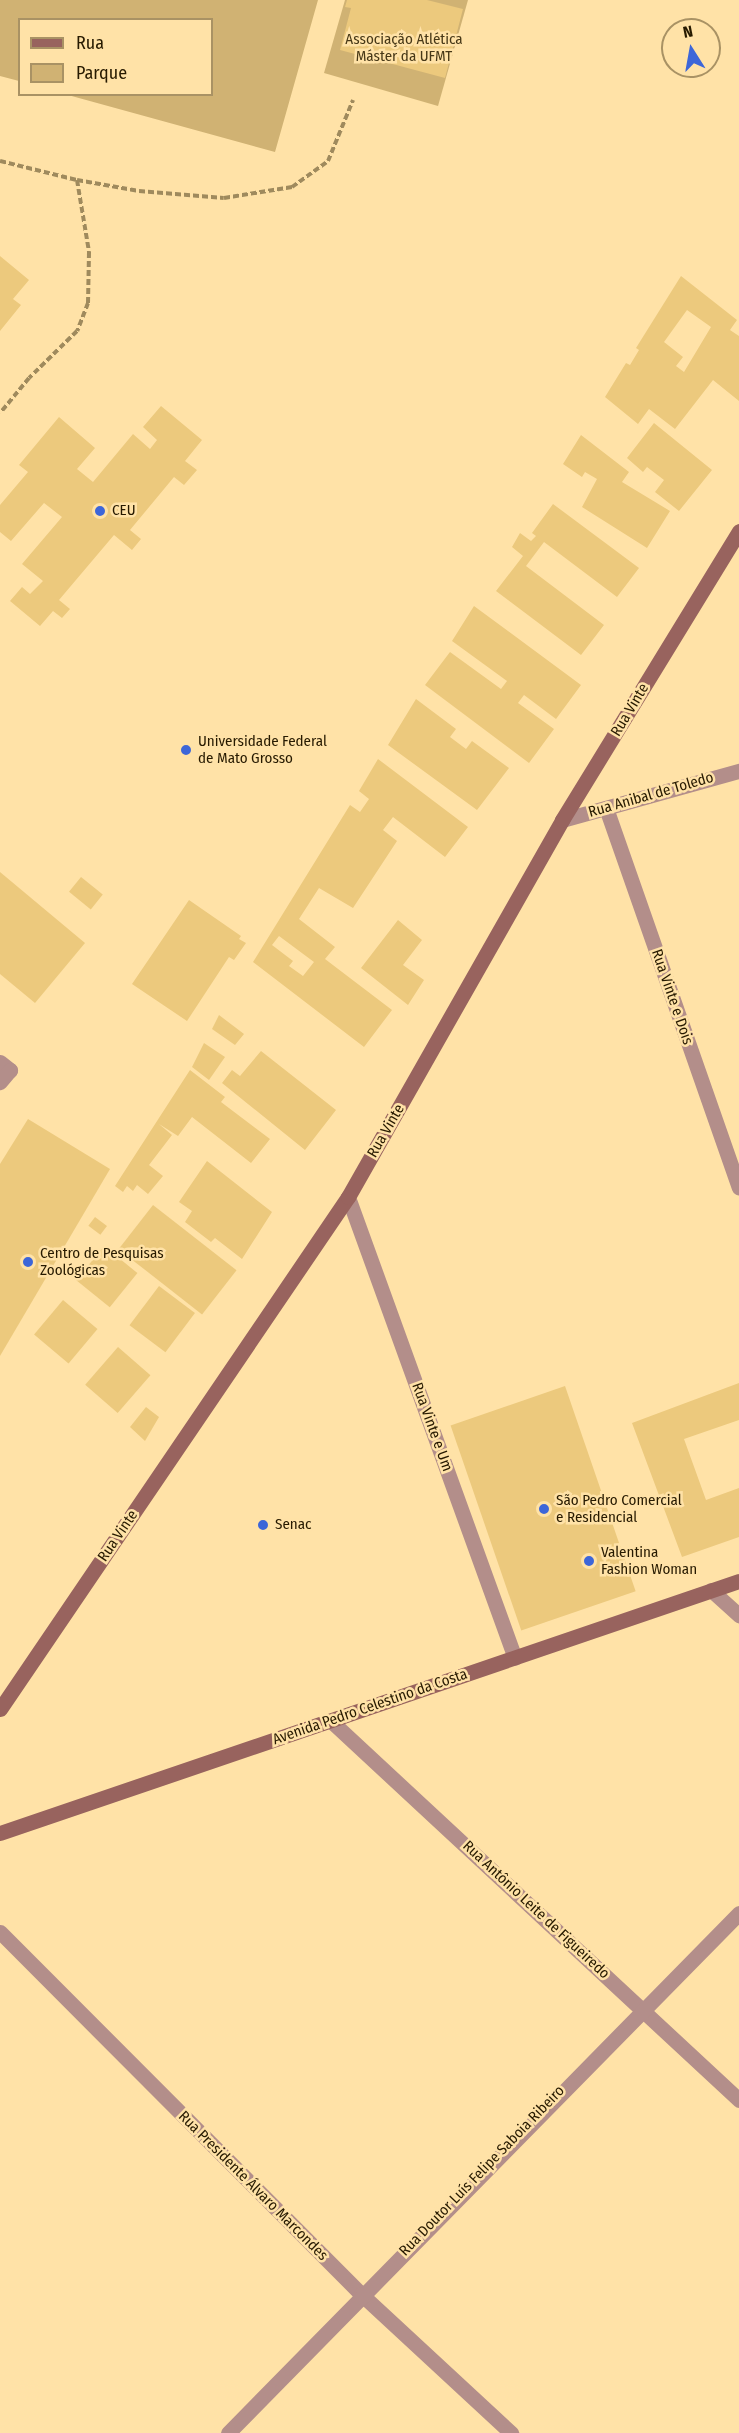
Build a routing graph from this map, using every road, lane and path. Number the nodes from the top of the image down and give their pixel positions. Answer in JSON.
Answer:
{"nodes":[{"id":1,"x":353,"y":100,"type":"dead end"},
{"id":2,"x":0,"y":161,"type":"edge"},
{"id":3,"x":77,"y":180,"type":"junction"},
{"id":4,"x":0,"y":413,"type":"edge"},
{"id":5,"x":739,"y":531,"type":"edge"},
{"id":6,"x":739,"y":771,"type":"edge"},
{"id":7,"x":606,"y":808,"type":"junction"},
{"id":8,"x":562,"y":820,"type":"junction"},
{"id":9,"x":0,"y":1062,"type":"edge"},
{"id":10,"x":0,"y":1082,"type":"edge"},
{"id":11,"x":739,"y":1187,"type":"edge"},
{"id":12,"x":348,"y":1197,"type":"junction"},
{"id":13,"x":739,"y":1581,"type":"edge"},
{"id":14,"x":711,"y":1590,"type":"junction"},
{"id":15,"x":739,"y":1616,"type":"edge"},
{"id":16,"x":515,"y":1658,"type":"junction"},
{"id":17,"x":0,"y":1710,"type":"edge"},
{"id":18,"x":331,"y":1721,"type":"junction"},
{"id":19,"x":0,"y":1833,"type":"edge"},
{"id":20,"x":739,"y":1913,"type":"edge"},
{"id":21,"x":0,"y":1932,"type":"edge"},
{"id":22,"x":642,"y":2007,"type":"junction"},
{"id":23,"x":739,"y":2100,"type":"edge"},
{"id":24,"x":361,"y":2294,"type":"junction"},
{"id":25,"x":228,"y":2433,"type":"edge"},
{"id":26,"x":511,"y":2433,"type":"edge"}],
"edges":[{"from":1,"to":3,"type":"path"},
{"from":2,"to":3,"type":"path"},
{"from":3,"to":4,"type":"path"},
{"from":5,"to":8,"type":"street","name":"Rua Vinte"},
{"from":6,"to":7,"type":"street","name":"Rua Anibal de Toledo"},
{"from":7,"to":8,"type":"street","name":"Rua Anibal de Toledo"},
{"from":7,"to":11,"type":"street","name":"Rua Vinte e Dois"},
{"from":8,"to":12,"type":"street","name":"Rua Vinte"},
{"from":9,"to":10,"type":"street"},
{"from":12,"to":16,"type":"street","name":"Rua Vinte e Um"},
{"from":12,"to":17,"type":"street","name":"Rua Vinte"},
{"from":13,"to":14,"type":"street","name":"Avenida Pedro Celestino da Costa"},
{"from":14,"to":15,"type":"street"},
{"from":14,"to":16,"type":"street","name":"Avenida Pedro Celestino da Costa"},
{"from":16,"to":18,"type":"street","name":"Avenida Pedro Celestino da Costa"},
{"from":18,"to":19,"type":"street","name":"Avenida Pedro Celestino da Costa"},
{"from":18,"to":22,"type":"street","name":"Rua Antônio Leite de Figueiredo"},
{"from":20,"to":22,"type":"street","name":"Rua Doutor Luís Felipe Saboia Ribeiro"},
{"from":21,"to":24,"type":"street","name":"Rua Presidente Álvaro Marcondes"},
{"from":22,"to":23,"type":"street","name":"Rua Antônio Leite de Figueiredo"},
{"from":22,"to":24,"type":"street","name":"Rua Doutor Luís Felipe Saboia Ribeiro"},
{"from":24,"to":25,"type":"street","name":"Rua Doutor Luís Felipe Saboia Ribeiro"},
{"from":24,"to":26,"type":"street","name":"Rua Presidente Álvaro Marcondes"}]}
